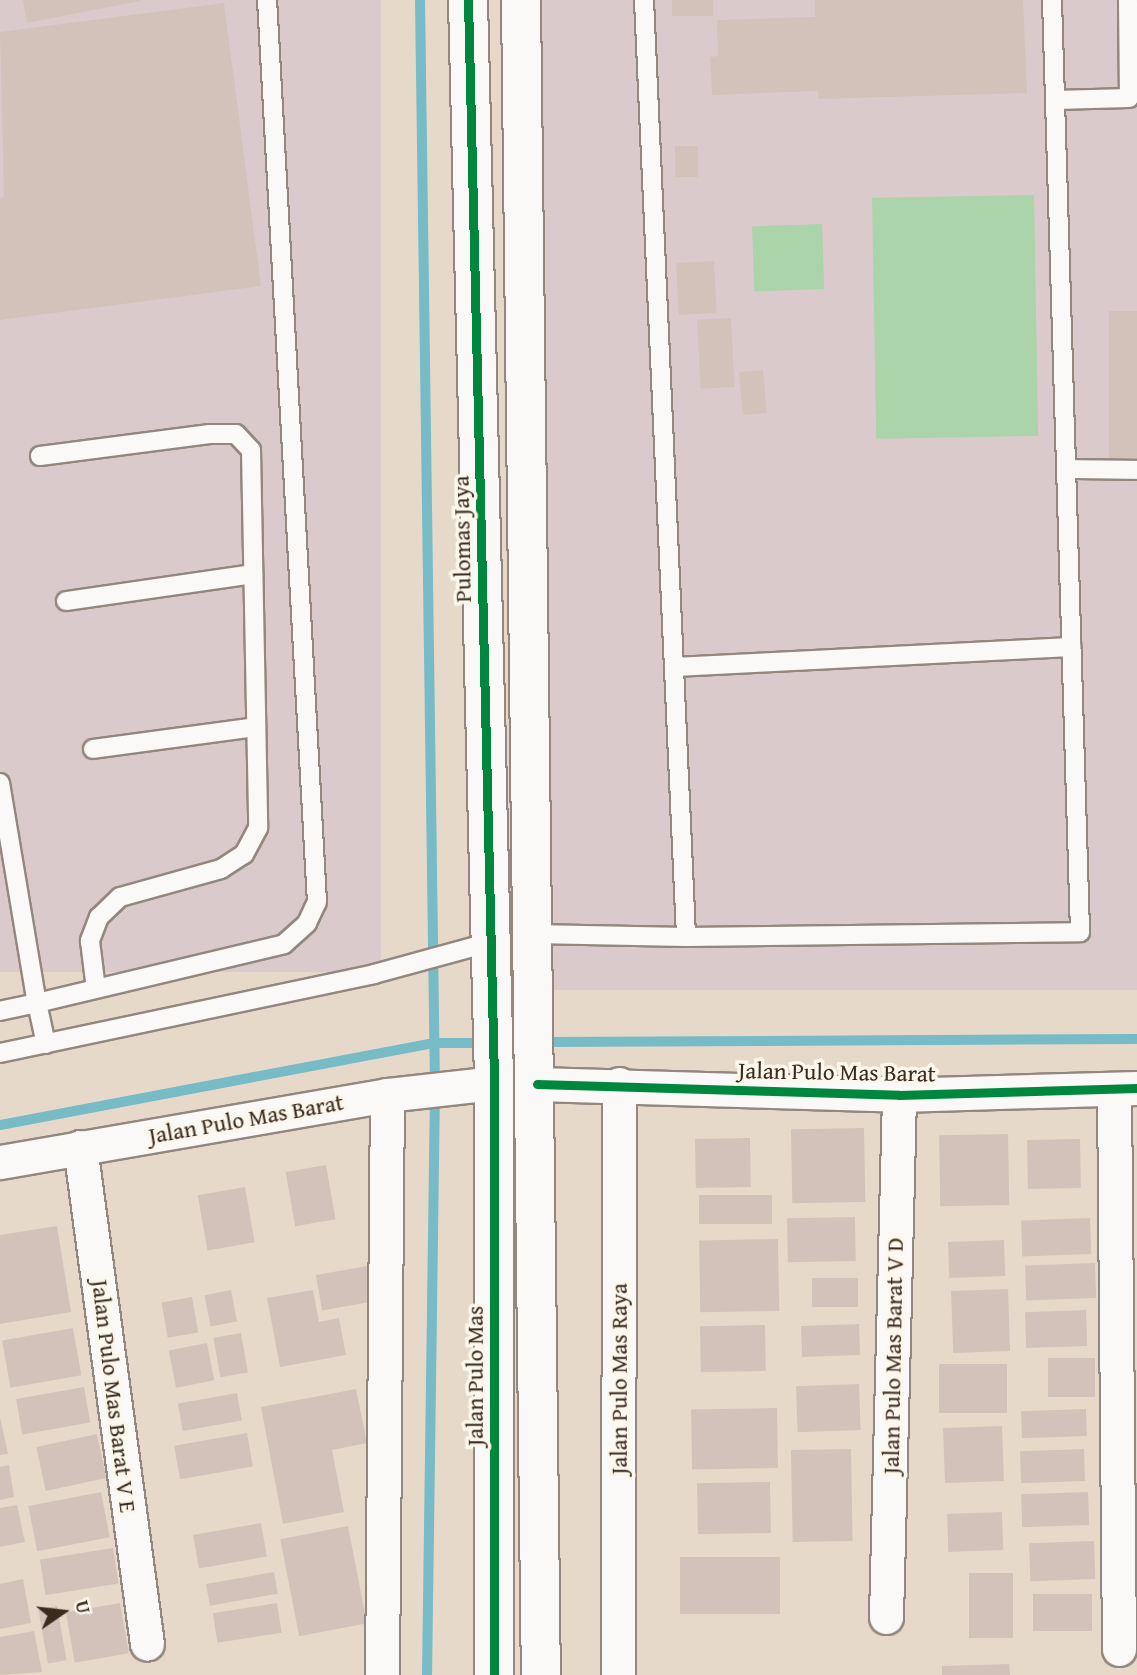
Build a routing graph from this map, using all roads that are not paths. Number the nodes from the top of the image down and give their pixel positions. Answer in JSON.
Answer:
{"nodes":[{"id":1,"x":267,"y":0,"type":"edge"},
{"id":2,"x":468,"y":0,"type":"edge"},
{"id":3,"x":520,"y":0,"type":"edge"},
{"id":4,"x":644,"y":0,"type":"edge"},
{"id":5,"x":1052,"y":0,"type":"edge"},
{"id":6,"x":1128,"y":0,"type":"edge"},
{"id":7,"x":1055,"y":100,"type":"junction"},
{"id":8,"x":40,"y":456,"type":"dead end"},
{"id":9,"x":1066,"y":469,"type":"junction"},
{"id":10,"x":1137,"y":470,"type":"edge"},
{"id":11,"x":253,"y":574,"type":"junction"},
{"id":12,"x":66,"y":601,"type":"dead end"},
{"id":13,"x":1071,"y":647,"type":"junction"},
{"id":14,"x":674,"y":667,"type":"junction"},
{"id":15,"x":256,"y":727,"type":"junction"},
{"id":16,"x":93,"y":749,"type":"dead end"},
{"id":17,"x":0,"y":783,"type":"edge"},
{"id":18,"x":533,"y":934,"type":"junction"},
{"id":19,"x":686,"y":937,"type":"junction"},
{"id":20,"x":491,"y":942,"type":"junction"},
{"id":21,"x":96,"y":989,"type":"junction"},
{"id":22,"x":37,"y":1003,"type":"junction"},
{"id":23,"x":0,"y":1011,"type":"edge"},
{"id":24,"x":46,"y":1044,"type":"junction"},
{"id":25,"x":0,"y":1053,"type":"edge"},
{"id":26,"x":543,"y":1079,"type":"junction"},
{"id":27,"x":489,"y":1081,"type":"junction"},
{"id":28,"x":606,"y":1083,"type":"junction"},
{"id":29,"x":1126,"y":1088,"type":"edge"},
{"id":30,"x":399,"y":1093,"type":"junction"},
{"id":31,"x":899,"y":1095,"type":"junction"},
{"id":32,"x":80,"y":1147,"type":"junction"},
{"id":33,"x":0,"y":1162,"type":"edge"},
{"id":34,"x":886,"y":1617,"type":"dead end"},
{"id":35,"x":147,"y":1644,"type":"dead end"},
{"id":36,"x":1119,"y":1649,"type":"dead end"},
{"id":37,"x":382,"y":1675,"type":"edge"},
{"id":38,"x":494,"y":1675,"type":"edge"},
{"id":39,"x":541,"y":1675,"type":"edge"},
{"id":40,"x":618,"y":1675,"type":"edge"}],
"edges":[{"from":1,"to":21,"type":"lane"},
{"from":2,"to":20,"type":"street","name":"Pulomas Jaya"},
{"from":3,"to":18,"type":"street"},
{"from":4,"to":14,"type":"lane"},
{"from":5,"to":7,"type":"lane"},
{"from":6,"to":7,"type":"lane"},
{"from":7,"to":9,"type":"lane"},
{"from":8,"to":11,"type":"lane"},
{"from":9,"to":10,"type":"lane"},
{"from":9,"to":13,"type":"lane"},
{"from":11,"to":12,"type":"lane"},
{"from":11,"to":15,"type":"lane"},
{"from":13,"to":14,"type":"lane"},
{"from":13,"to":19,"type":"lane"},
{"from":14,"to":19,"type":"lane"},
{"from":15,"to":16,"type":"lane"},
{"from":15,"to":21,"type":"lane"},
{"from":17,"to":22,"type":"lane"},
{"from":18,"to":19,"type":"lane"},
{"from":18,"to":26,"type":"street"},
{"from":20,"to":24,"type":"lane"},
{"from":20,"to":27,"type":"street","name":"Pulomas Jaya"},
{"from":21,"to":22,"type":"lane"},
{"from":22,"to":23,"type":"lane"},
{"from":22,"to":24,"type":"lane"},
{"from":24,"to":25,"type":"lane"},
{"from":26,"to":28,"type":"street","name":"Jalan Pulo Mas Barat"},
{"from":26,"to":39,"type":"street"},
{"from":27,"to":30,"type":"street","name":"Jalan Pulo Mas Barat"},
{"from":27,"to":38,"type":"street","name":"Jalan Pulo Mas"},
{"from":28,"to":31,"type":"street","name":"Jalan Pulo Mas Barat"},
{"from":28,"to":40,"type":"street","name":"Jalan Pulo Mas Raya"},
{"from":29,"to":31,"type":"street","name":"Jalan Pulo Mas Barat"},
{"from":29,"to":36,"type":"street"},
{"from":30,"to":32,"type":"street","name":"Jalan Pulo Mas Barat"},
{"from":30,"to":37,"type":"street"},
{"from":31,"to":34,"type":"street","name":"Jalan Pulo Mas Barat V D"},
{"from":32,"to":33,"type":"street","name":"Jalan Pulo Mas Barat"},
{"from":32,"to":35,"type":"street","name":"Jalan Pulo Mas Barat V E"}]}
